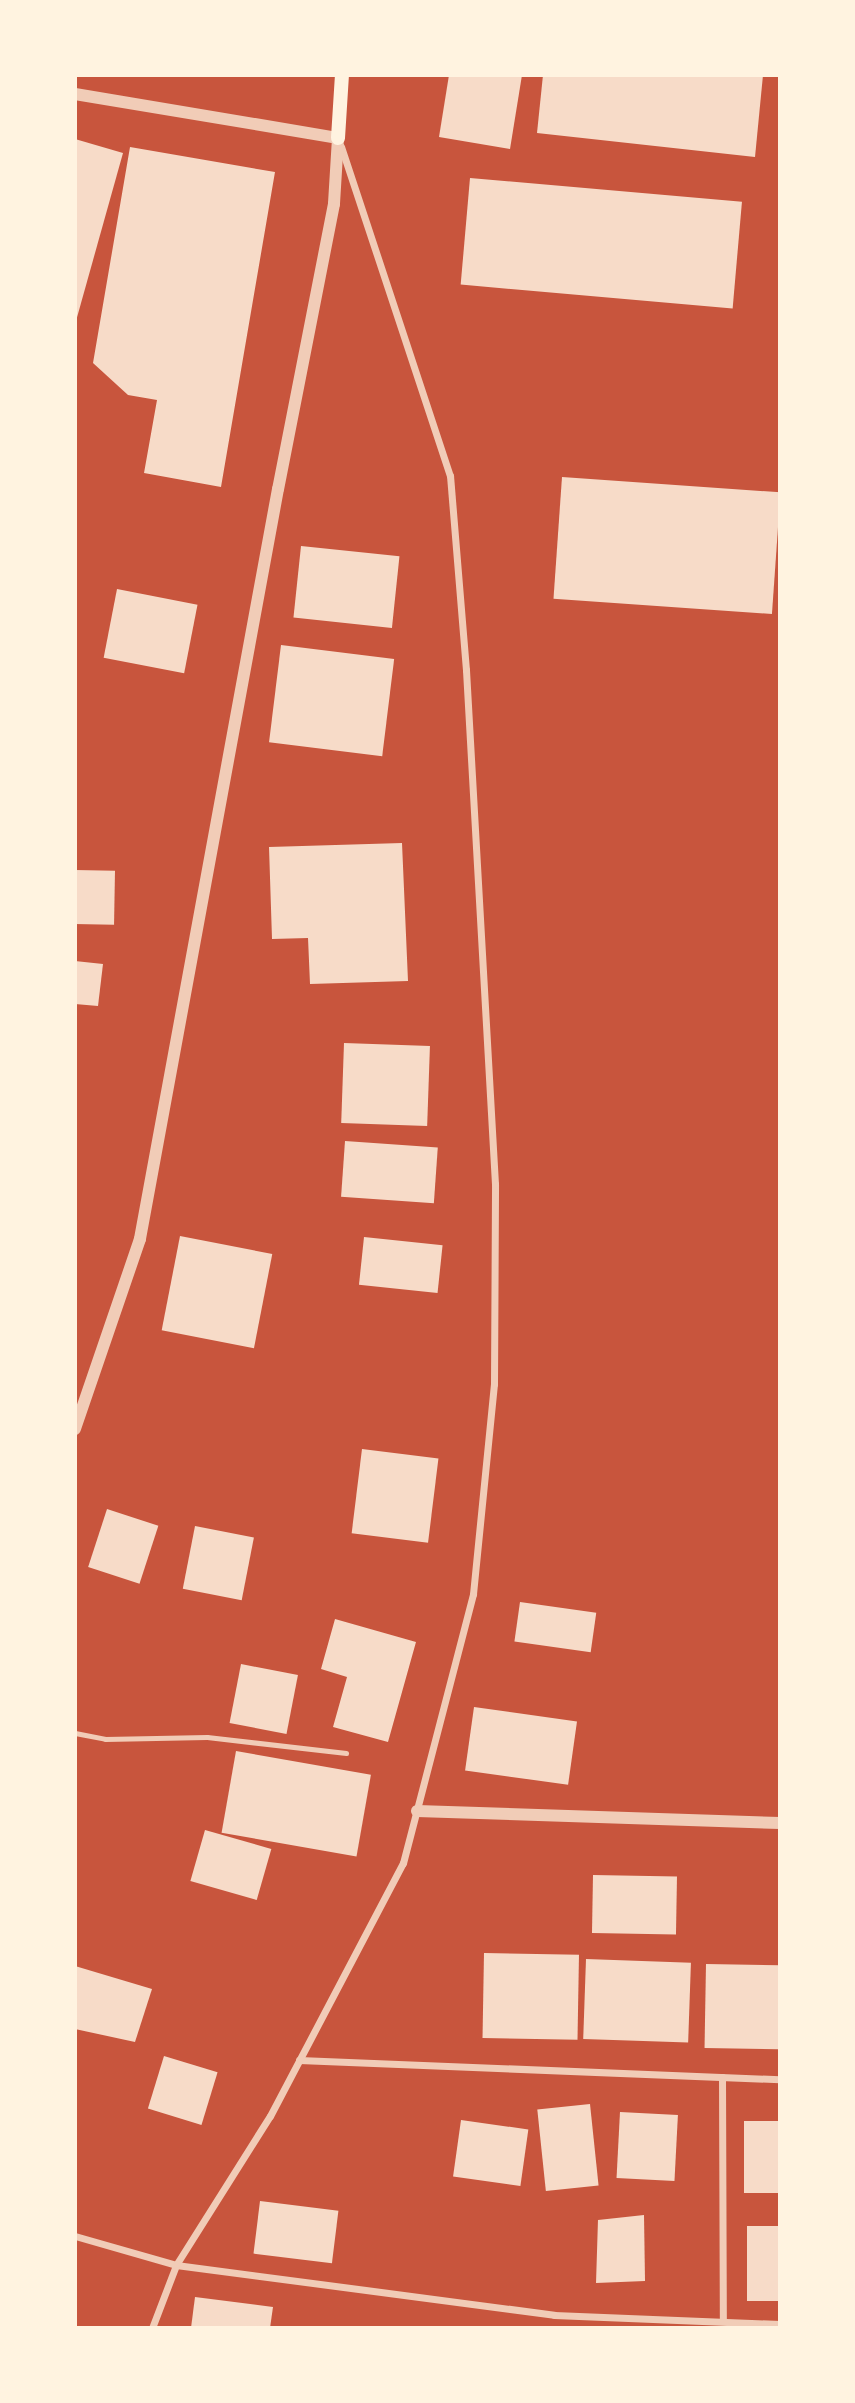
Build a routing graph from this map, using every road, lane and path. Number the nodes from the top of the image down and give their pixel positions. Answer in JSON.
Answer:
{"nodes":[{"id":1,"x":342,"y":75,"type":"edge"},
{"id":2,"x":75,"y":94,"type":"edge"},
{"id":3,"x":338,"y":138,"type":"junction"},
{"id":4,"x":75,"y":1429,"type":"edge"},
{"id":5,"x":75,"y":1733,"type":"edge"},
{"id":6,"x":346,"y":1753,"type":"dead end"},
{"id":7,"x":417,"y":1811,"type":"junction"},
{"id":8,"x":780,"y":1823,"type":"edge"},
{"id":9,"x":299,"y":2060,"type":"junction"},
{"id":10,"x":722,"y":2077,"type":"junction"},
{"id":11,"x":780,"y":2079,"type":"edge"},
{"id":12,"x":75,"y":2236,"type":"edge"},
{"id":13,"x":176,"y":2265,"type":"junction"},
{"id":14,"x":723,"y":2321,"type":"junction"},
{"id":15,"x":780,"y":2324,"type":"edge"},
{"id":16,"x":152,"y":2328,"type":"edge"}],
"edges":[{"from":1,"to":3,"type":"main road"},
{"from":2,"to":3,"type":"street"},
{"from":3,"to":4,"type":"street"},
{"from":3,"to":7,"type":"street"},
{"from":5,"to":6,"type":"lane"},
{"from":7,"to":8,"type":"street"},
{"from":7,"to":9,"type":"street"},
{"from":9,"to":10,"type":"street"},
{"from":9,"to":13,"type":"street"},
{"from":10,"to":11,"type":"street"},
{"from":10,"to":14,"type":"street"},
{"from":12,"to":13,"type":"street"},
{"from":13,"to":14,"type":"street"},
{"from":13,"to":16,"type":"street"},
{"from":14,"to":15,"type":"street"}]}
